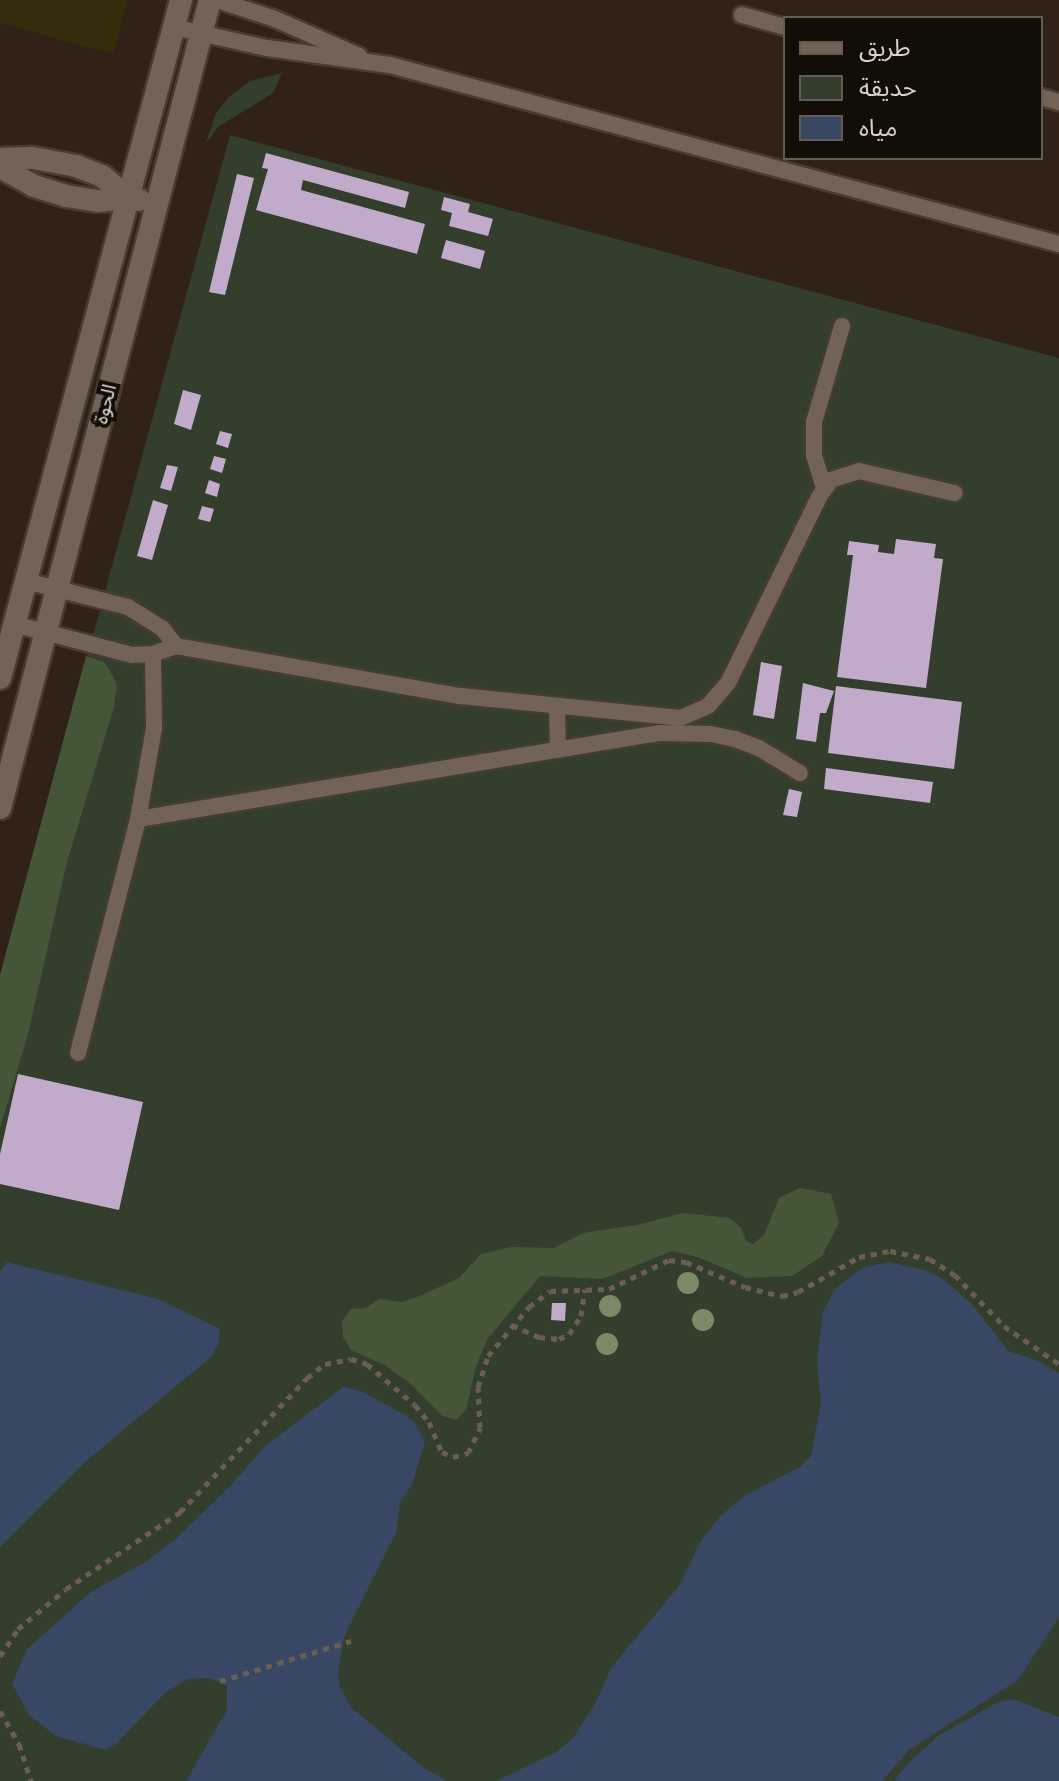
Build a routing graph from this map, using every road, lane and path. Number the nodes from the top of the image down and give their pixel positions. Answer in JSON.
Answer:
{"nodes":[{"id":1,"x":181,"y":0,"type":"edge"},
{"id":2,"x":210,"y":0,"type":"edge"},
{"id":3,"x":217,"y":0,"type":"edge"},
{"id":4,"x":742,"y":15,"type":"dead end"},
{"id":5,"x":783,"y":26,"type":"edge"},
{"id":6,"x":173,"y":27,"type":"junction"},
{"id":7,"x":200,"y":35,"type":"junction"},
{"id":8,"x":368,"y":60,"type":"junction"},
{"id":9,"x":0,"y":159,"type":"edge"},
{"id":10,"x":0,"y":167,"type":"edge"},
{"id":11,"x":128,"y":198,"type":"junction"},
{"id":12,"x":157,"y":204,"type":"junction"},
{"id":13,"x":1059,"y":244,"type":"edge"},
{"id":14,"x":842,"y":326,"type":"dead end"},
{"id":15,"x":824,"y":488,"type":"junction"},
{"id":16,"x":954,"y":493,"type":"dead end"},
{"id":17,"x":26,"y":581,"type":"junction"},
{"id":18,"x":57,"y":589,"type":"junction"},
{"id":19,"x":14,"y":624,"type":"junction"},
{"id":20,"x":46,"y":633,"type":"junction"},
{"id":21,"x":176,"y":646,"type":"junction"},
{"id":22,"x":153,"y":654,"type":"junction"},
{"id":23,"x":0,"y":678,"type":"edge"},
{"id":24,"x":557,"y":707,"type":"junction"},
{"id":25,"x":558,"y":750,"type":"junction"},
{"id":26,"x":800,"y":773,"type":"dead end"},
{"id":27,"x":0,"y":808,"type":"edge"},
{"id":28,"x":138,"y":819,"type":"junction"},
{"id":29,"x":78,"y":1053,"type":"dead end"},
{"id":30,"x":585,"y":1289,"type":"junction"},
{"id":31,"x":512,"y":1325,"type":"junction"},
{"id":32,"x":1059,"y":1364,"type":"edge"},
{"id":33,"x":351,"y":1641,"type":"dead end"},
{"id":34,"x":0,"y":1656,"type":"edge"},
{"id":35,"x":220,"y":1681,"type":"dead end"},
{"id":36,"x":0,"y":1711,"type":"edge"},
{"id":37,"x":31,"y":1781,"type":"edge"}],
"edges":[{"from":1,"to":6,"type":"street","name":"الحوة"},
{"from":2,"to":7,"type":"street","name":"الحوة"},
{"from":3,"to":8,"type":"lane"},
{"from":4,"to":5,"type":"lane"},
{"from":6,"to":7,"type":"lane"},
{"from":6,"to":11,"type":"street","name":"الحوة"},
{"from":7,"to":8,"type":"lane"},
{"from":7,"to":12,"type":"street","name":"الحوة"},
{"from":8,"to":13,"type":"lane"},
{"from":9,"to":11,"type":"street"},
{"from":10,"to":11,"type":"street"},
{"from":11,"to":12,"type":"street"},
{"from":11,"to":17,"type":"street","name":"الحوة"},
{"from":12,"to":18,"type":"street","name":"الحوة"},
{"from":14,"to":15,"type":"lane"},
{"from":15,"to":16,"type":"lane"},
{"from":15,"to":24,"type":"lane"},
{"from":17,"to":18,"type":"lane"},
{"from":17,"to":19,"type":"street","name":"الحوة"},
{"from":18,"to":20,"type":"street","name":"الحوة"},
{"from":18,"to":21,"type":"lane"},
{"from":19,"to":20,"type":"lane"},
{"from":19,"to":23,"type":"street","name":"الحوة"},
{"from":20,"to":22,"type":"lane"},
{"from":20,"to":27,"type":"street","name":"الحوة"},
{"from":21,"to":22,"type":"lane"},
{"from":21,"to":24,"type":"lane"},
{"from":22,"to":28,"type":"lane"},
{"from":24,"to":25,"type":"lane"},
{"from":25,"to":26,"type":"lane"},
{"from":25,"to":28,"type":"lane"},
{"from":28,"to":29,"type":"lane"},
{"from":30,"to":31,"type":"path"},
{"from":30,"to":31,"type":"path"},
{"from":30,"to":32,"type":"path"},
{"from":31,"to":34,"type":"path"},
{"from":33,"to":35,"type":"path"},
{"from":36,"to":37,"type":"path"}]}
